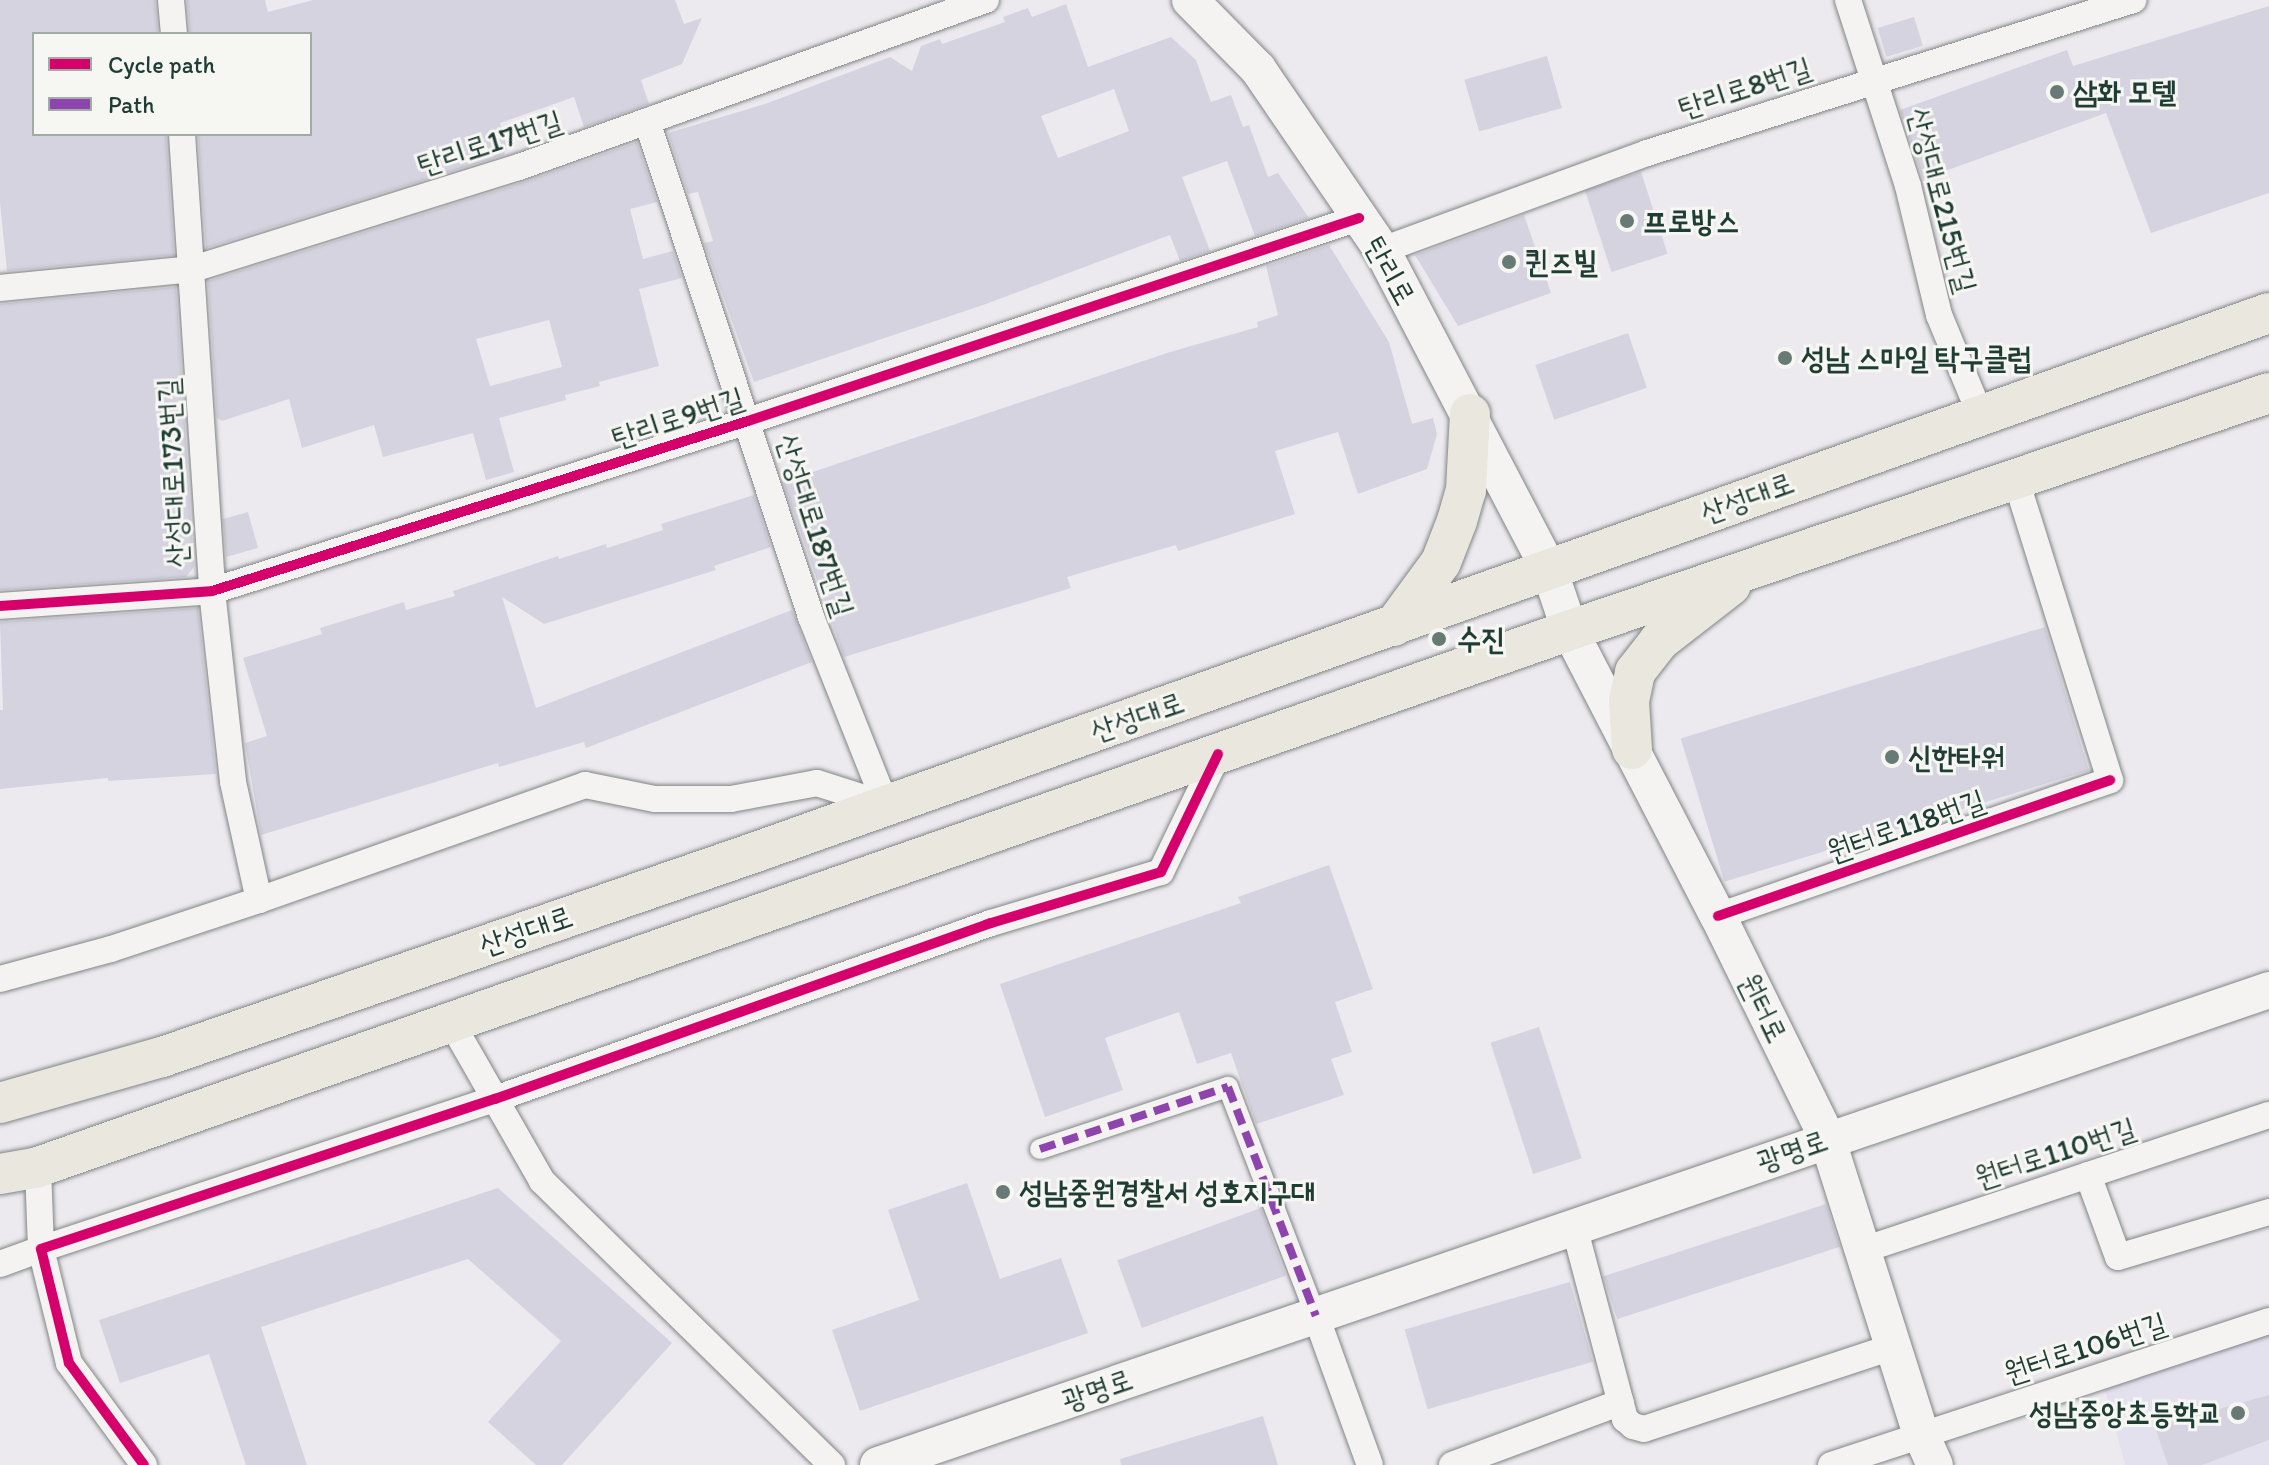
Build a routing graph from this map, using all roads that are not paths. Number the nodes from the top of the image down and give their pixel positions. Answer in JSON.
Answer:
{"nodes":[{"id":1,"x":171,"y":0,"type":"edge"},
{"id":2,"x":986,"y":0,"type":"edge"},
{"id":3,"x":1190,"y":0,"type":"edge"},
{"id":4,"x":1848,"y":0,"type":"edge"},
{"id":5,"x":2133,"y":0,"type":"edge"},
{"id":6,"x":174,"y":32,"type":"edge"},
{"id":7,"x":1876,"y":80,"type":"junction"},
{"id":8,"x":648,"y":124,"type":"junction"},
{"id":9,"x":182,"y":136,"type":"edge"},
{"id":10,"x":1359,"y":218,"type":"junction"},
{"id":11,"x":1382,"y":250,"type":"junction"},
{"id":12,"x":193,"y":269,"type":"junction"},
{"id":13,"x":0,"y":288,"type":"edge"},
{"id":14,"x":2269,"y":313,"type":"edge"},
{"id":15,"x":2269,"y":393,"type":"edge"},
{"id":16,"x":1470,"y":414,"type":"junction"},
{"id":17,"x":1980,"y":414,"type":"junction"},
{"id":18,"x":748,"y":421,"type":"junction"},
{"id":19,"x":2016,"y":480,"type":"junction"},
{"id":20,"x":1752,"y":568,"type":"junction"},
{"id":21,"x":1549,"y":569,"type":"junction"},
{"id":22,"x":212,"y":591,"type":"junction"},
{"id":23,"x":0,"y":606,"type":"edge"},
{"id":24,"x":1394,"y":627,"type":"junction"},
{"id":25,"x":1570,"y":631,"type":"junction"},
{"id":26,"x":1632,"y":749,"type":"junction"},
{"id":27,"x":1218,"y":754,"type":"junction"},
{"id":28,"x":886,"y":805,"type":"junction"},
{"id":29,"x":259,"y":900,"type":"junction"},
{"id":30,"x":1718,"y":916,"type":"junction"},
{"id":31,"x":0,"y":979,"type":"edge"},
{"id":32,"x":2269,"y":990,"type":"edge"},
{"id":33,"x":451,"y":1022,"type":"junction"},
{"id":34,"x":495,"y":1099,"type":"junction"},
{"id":35,"x":0,"y":1103,"type":"edge"},
{"id":36,"x":2269,"y":1115,"type":"edge"},
{"id":37,"x":1827,"y":1138,"type":"junction"},
{"id":38,"x":1040,"y":1149,"type":"dead end"},
{"id":39,"x":19,"y":1171,"type":"edge"},
{"id":40,"x":2088,"y":1175,"type":"junction"},
{"id":41,"x":2269,"y":1212,"type":"edge"},
{"id":42,"x":1574,"y":1226,"type":"junction"},
{"id":43,"x":41,"y":1249,"type":"junction"},
{"id":44,"x":1860,"y":1251,"type":"junction"},
{"id":45,"x":0,"y":1264,"type":"edge"},
{"id":46,"x":1316,"y":1316,"type":"junction"},
{"id":47,"x":2269,"y":1321,"type":"edge"},
{"id":48,"x":1892,"y":1347,"type":"junction"},
{"id":49,"x":1621,"y":1402,"type":"junction"},
{"id":50,"x":1928,"y":1450,"type":"edge"},
{"id":51,"x":144,"y":1465,"type":"edge"},
{"id":52,"x":832,"y":1465,"type":"edge"},
{"id":53,"x":878,"y":1465,"type":"edge"},
{"id":54,"x":1370,"y":1465,"type":"edge"},
{"id":55,"x":1452,"y":1465,"type":"edge"},
{"id":56,"x":1831,"y":1465,"type":"edge"}],
"edges":[{"from":1,"to":6,"type":"street"},
{"from":2,"to":8,"type":"street","name":"탄리로17번길"},
{"from":3,"to":10,"type":"main road","name":"탄리로"},
{"from":4,"to":7,"type":"street","name":"산성대로215번길"},
{"from":5,"to":7,"type":"street","name":"탄리로8번길"},
{"from":7,"to":11,"type":"street","name":"탄리로8번길"},
{"from":7,"to":17,"type":"street","name":"산성대로215번길"},
{"from":8,"to":12,"type":"street","name":"탄리로17번길"},
{"from":8,"to":18,"type":"street","name":"산성대로187번길"},
{"from":9,"to":12,"type":"street","name":"산성대로173번길"},
{"from":10,"to":11,"type":"main road","name":"탄리로"},
{"from":10,"to":18,"type":"street","name":"탄리로9번길"},
{"from":11,"to":16,"type":"main road","name":"탄리로"},
{"from":12,"to":13,"type":"street","name":"탄리로17번길"},
{"from":12,"to":22,"type":"street","name":"산성대로173번길"},
{"from":14,"to":17,"type":"main road","name":"산성대로"},
{"from":15,"to":19,"type":"main road","name":"산성대로"},
{"from":16,"to":21,"type":"main road","name":"탄리로"},
{"from":16,"to":24,"type":"main road"},
{"from":17,"to":21,"type":"main road","name":"산성대로"},
{"from":18,"to":22,"type":"street","name":"탄리로9번길"},
{"from":18,"to":28,"type":"street","name":"산성대로187번길"},
{"from":19,"to":20,"type":"main road","name":"산성대로"},
{"from":19,"to":30,"type":"street","name":"원터로118번길"},
{"from":20,"to":25,"type":"main road","name":"산성대로"},
{"from":20,"to":26,"type":"main road"},
{"from":21,"to":24,"type":"main road","name":"산성대로"},
{"from":21,"to":25,"type":"main road","name":"원터로"},
{"from":22,"to":23,"type":"street","name":"탄리로9번길"},
{"from":22,"to":29,"type":"street","name":"산성대로173번길"},
{"from":24,"to":28,"type":"main road","name":"산성대로"},
{"from":25,"to":26,"type":"main road","name":"원터로"},
{"from":25,"to":27,"type":"main road","name":"산성대로"},
{"from":26,"to":30,"type":"main road","name":"원터로"},
{"from":27,"to":33,"type":"main road","name":"산성대로"},
{"from":27,"to":34,"type":"street"},
{"from":28,"to":29,"type":"street"},
{"from":28,"to":35,"type":"main road","name":"산성대로"},
{"from":29,"to":31,"type":"street"},
{"from":30,"to":37,"type":"main road","name":"원터로"},
{"from":32,"to":37,"type":"main road","name":"광명로"},
{"from":33,"to":34,"type":"street"},
{"from":33,"to":39,"type":"main road","name":"산성대로"},
{"from":34,"to":43,"type":"street"},
{"from":34,"to":52,"type":"street"},
{"from":36,"to":40,"type":"street","name":"원터로110번길"},
{"from":37,"to":42,"type":"main road","name":"광명로"},
{"from":37,"to":44,"type":"main road","name":"원터로"},
{"from":38,"to":46,"type":"street"},
{"from":39,"to":43,"type":"street"},
{"from":40,"to":41,"type":"street"},
{"from":40,"to":44,"type":"street","name":"원터로110번길"},
{"from":42,"to":46,"type":"main road","name":"광명로"},
{"from":42,"to":49,"type":"street"},
{"from":43,"to":45,"type":"street"},
{"from":43,"to":51,"type":"street"},
{"from":44,"to":48,"type":"main road","name":"원터로"},
{"from":46,"to":53,"type":"main road","name":"광명로"},
{"from":46,"to":54,"type":"street"},
{"from":47,"to":50,"type":"street","name":"원터로106번길"},
{"from":48,"to":49,"type":"street"},
{"from":48,"to":50,"type":"main road","name":"원터로"},
{"from":49,"to":55,"type":"street"},
{"from":50,"to":56,"type":"street","name":"원터로106번길"}]}
